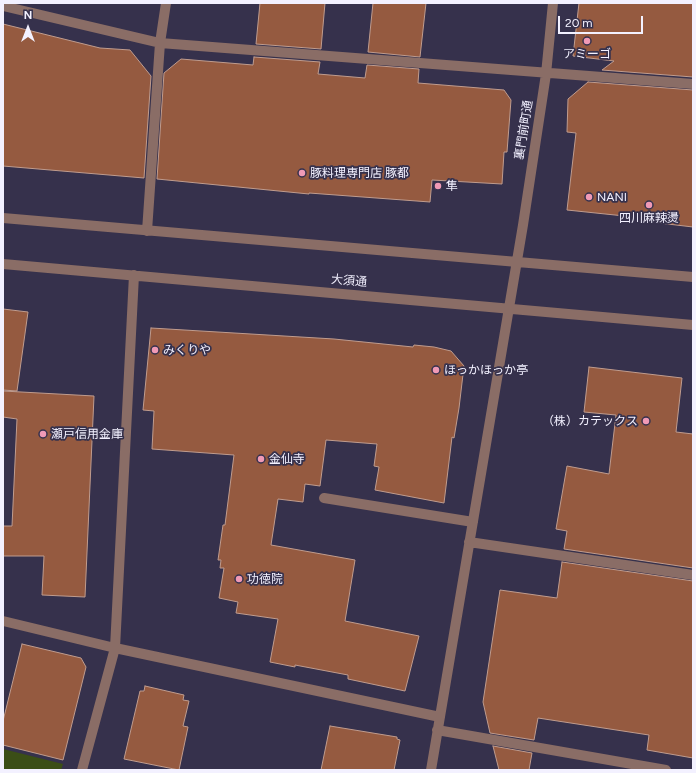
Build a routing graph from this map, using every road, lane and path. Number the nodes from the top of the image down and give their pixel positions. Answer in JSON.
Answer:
{"nodes":[{"id":1,"x":166,"y":3,"type":"edge"},
{"id":2,"x":553,"y":3,"type":"edge"},
{"id":3,"x":3,"y":6,"type":"edge"},
{"id":4,"x":160,"y":43,"type":"junction"},
{"id":5,"x":546,"y":74,"type":"junction"},
{"id":6,"x":693,"y":84,"type":"edge"},
{"id":7,"x":3,"y":218,"type":"edge"},
{"id":8,"x":147,"y":231,"type":"junction"},
{"id":9,"x":517,"y":261,"type":"junction"},
{"id":10,"x":3,"y":264,"type":"edge"},
{"id":11,"x":134,"y":274,"type":"junction"},
{"id":12,"x":693,"y":277,"type":"edge"},
{"id":13,"x":509,"y":308,"type":"junction"},
{"id":14,"x":693,"y":325,"type":"edge"},
{"id":15,"x":324,"y":498,"type":"dead end"},
{"id":16,"x":473,"y":522,"type":"junction"},
{"id":17,"x":469,"y":542,"type":"junction"},
{"id":18,"x":693,"y":575,"type":"edge"},
{"id":19,"x":3,"y":621,"type":"edge"},
{"id":20,"x":115,"y":648,"type":"junction"},
{"id":21,"x":440,"y":717,"type":"junction"},
{"id":22,"x":437,"y":730,"type":"junction"},
{"id":23,"x":82,"y":770,"type":"edge"},
{"id":24,"x":431,"y":770,"type":"edge"},
{"id":25,"x":666,"y":770,"type":"edge"}],
"edges":[{"from":1,"to":4,"type":"street"},
{"from":2,"to":5,"type":"street","name":"裏門前町通"},
{"from":3,"to":4,"type":"street"},
{"from":4,"to":5,"type":"street"},
{"from":4,"to":8,"type":"street"},
{"from":5,"to":6,"type":"street"},
{"from":5,"to":9,"type":"street","name":"裏門前町通"},
{"from":7,"to":8,"type":"street"},
{"from":8,"to":9,"type":"street"},
{"from":9,"to":12,"type":"street"},
{"from":9,"to":13,"type":"street","name":"裏門前町通"},
{"from":10,"to":11,"type":"street","name":"大須通"},
{"from":11,"to":13,"type":"street","name":"大須通"},
{"from":11,"to":20,"type":"street"},
{"from":13,"to":14,"type":"street","name":"大須通"},
{"from":13,"to":16,"type":"street","name":"裏門前町通"},
{"from":15,"to":16,"type":"street"},
{"from":16,"to":17,"type":"street","name":"裏門前町通"},
{"from":17,"to":18,"type":"street"},
{"from":17,"to":21,"type":"street","name":"裏門前町通"},
{"from":19,"to":20,"type":"street"},
{"from":20,"to":21,"type":"street"},
{"from":20,"to":23,"type":"street"},
{"from":21,"to":22,"type":"street","name":"裏門前町通"},
{"from":22,"to":24,"type":"street","name":"裏門前町通"},
{"from":22,"to":25,"type":"street"}]}
